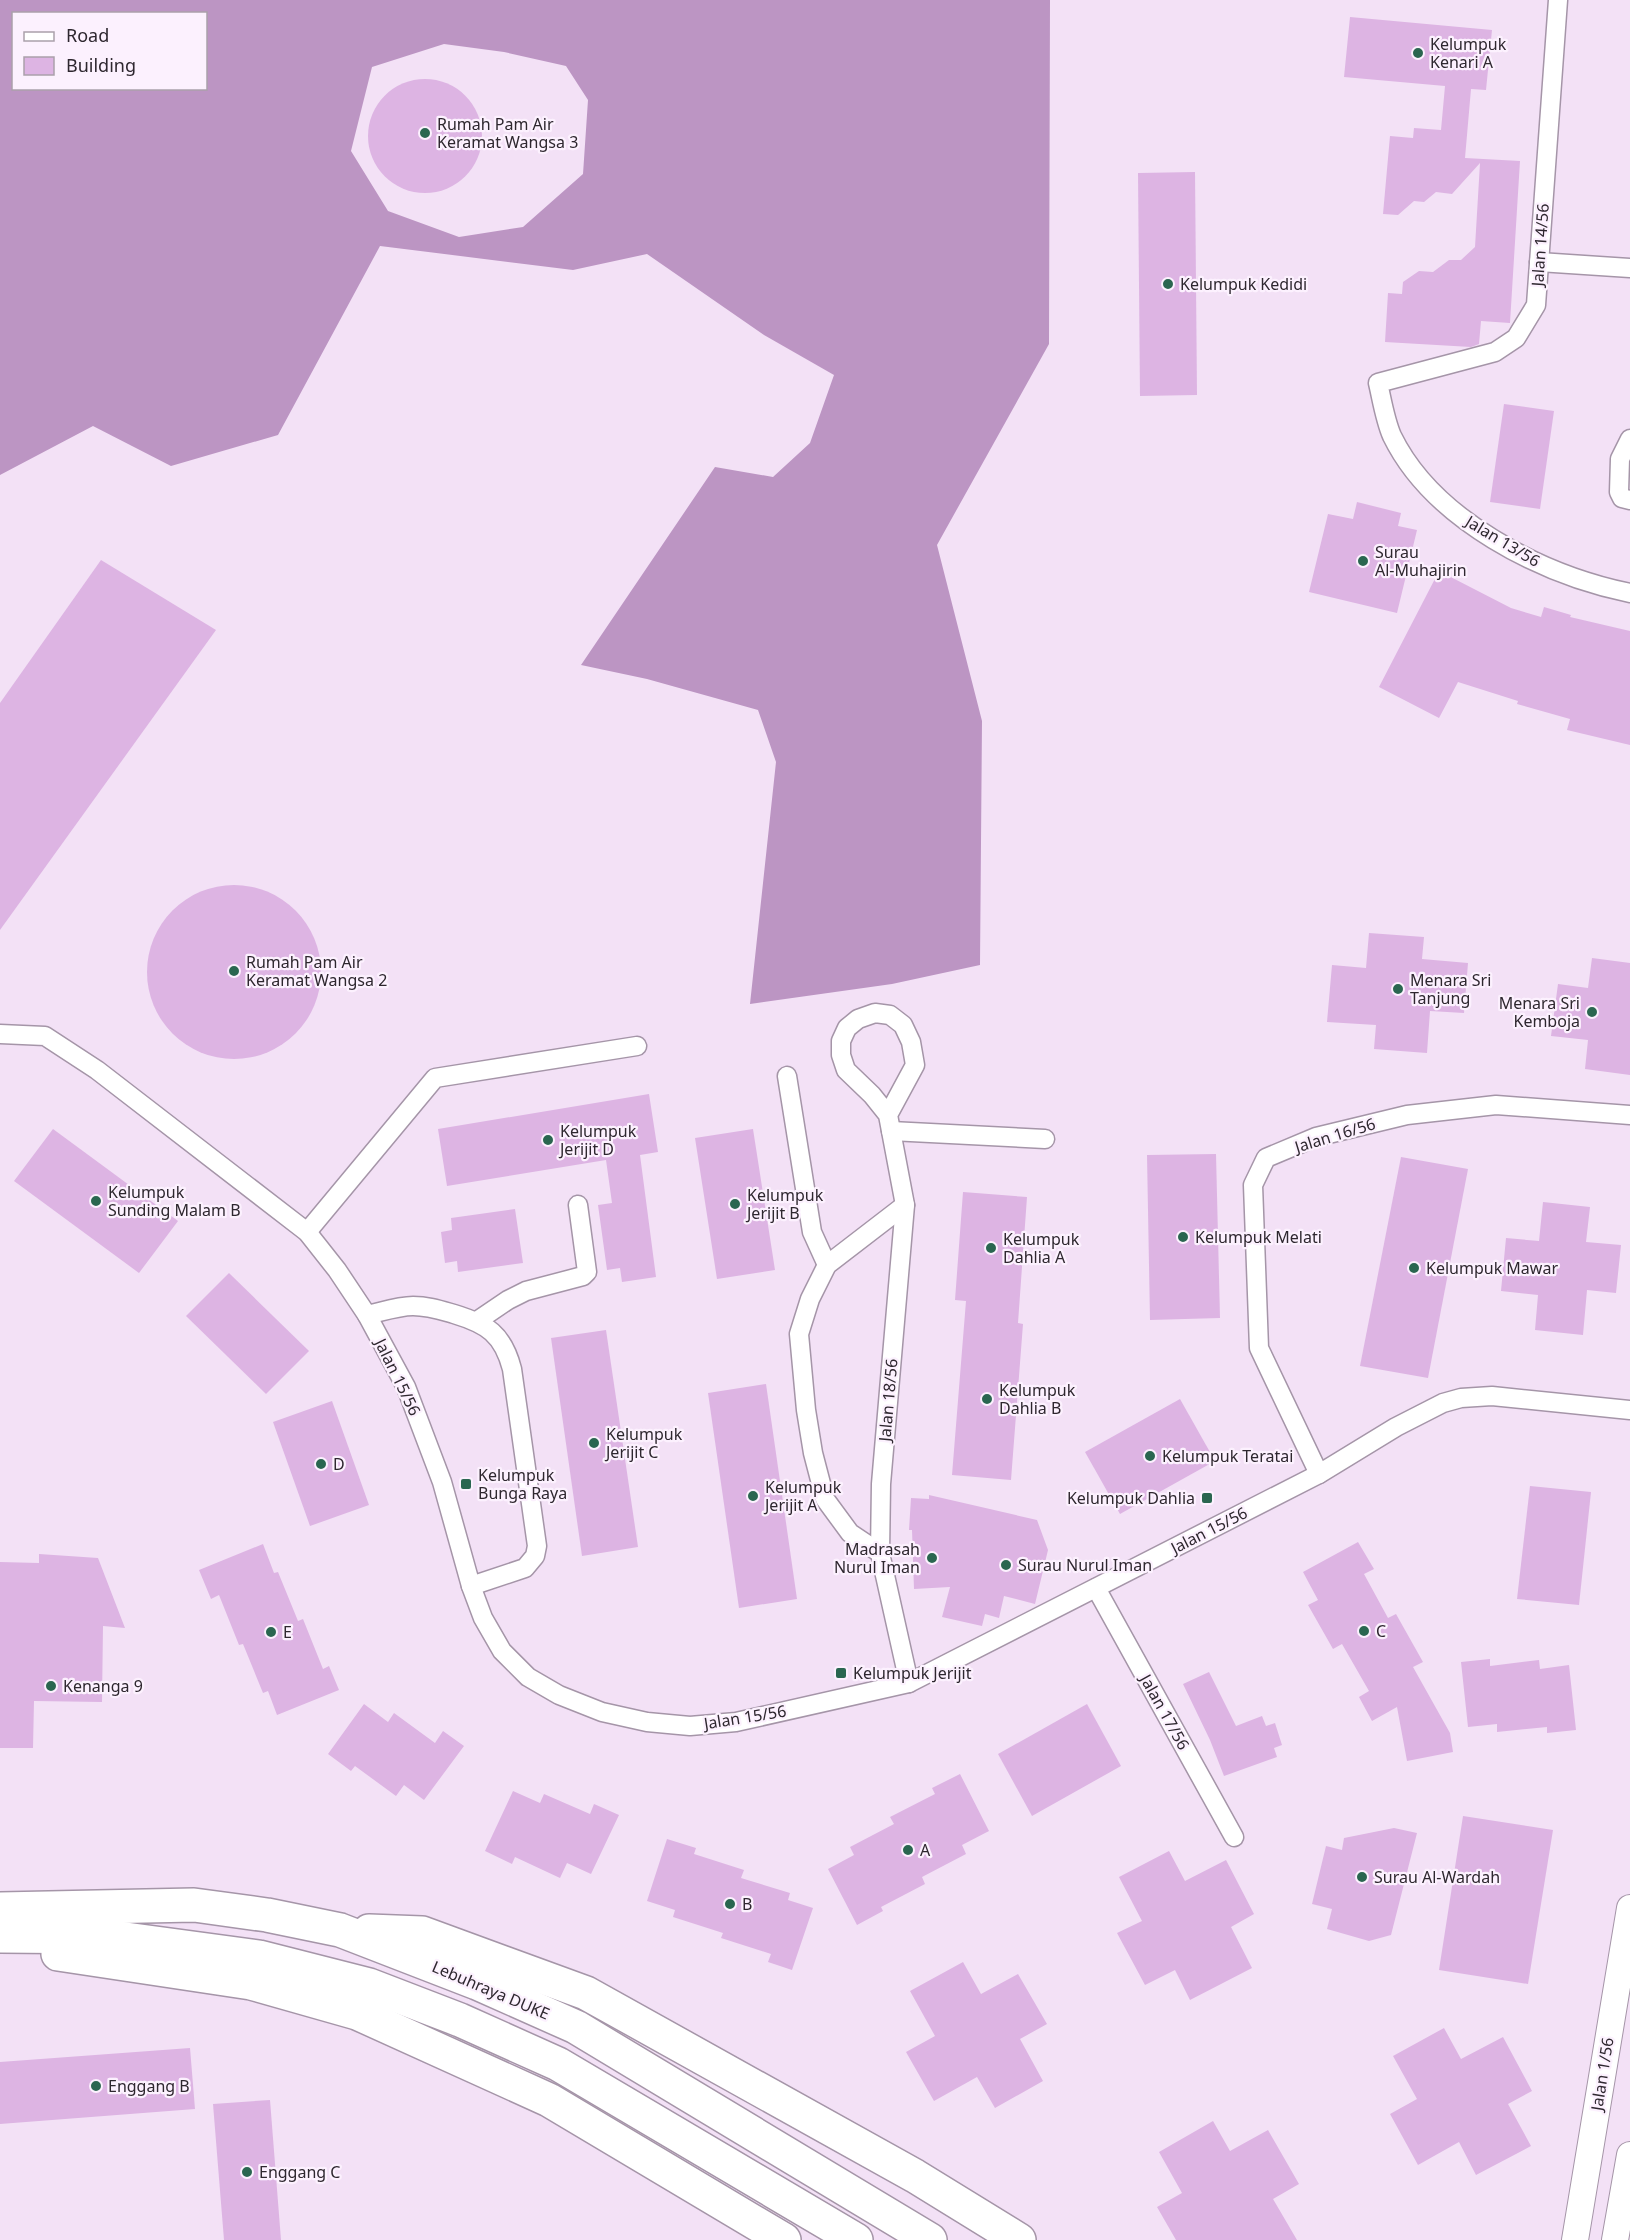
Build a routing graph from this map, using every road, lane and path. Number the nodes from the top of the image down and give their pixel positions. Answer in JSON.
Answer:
{"nodes":[{"id":1,"x":1558,"y":0,"type":"edge"},
{"id":2,"x":1539,"y":262,"type":"junction"},
{"id":3,"x":1630,"y":268,"type":"edge"},
{"id":4,"x":1378,"y":383,"type":"joint"},
{"id":5,"x":1630,"y":439,"type":"edge"},
{"id":6,"x":1630,"y":500,"type":"edge"},
{"id":7,"x":1630,"y":593,"type":"edge"},
{"id":8,"x":0,"y":1034,"type":"edge"},
{"id":9,"x":636,"y":1046,"type":"dead end"},
{"id":10,"x":787,"y":1076,"type":"dead end"},
{"id":11,"x":1630,"y":1115,"type":"edge"},
{"id":12,"x":890,"y":1123,"type":"junction"},
{"id":13,"x":1045,"y":1139,"type":"dead end"},
{"id":14,"x":578,"y":1205,"type":"dead end"},
{"id":15,"x":905,"y":1205,"type":"junction"},
{"id":16,"x":307,"y":1232,"type":"junction"},
{"id":17,"x":827,"y":1266,"type":"junction"},
{"id":18,"x":367,"y":1315,"type":"junction"},
{"id":19,"x":477,"y":1321,"type":"junction"},
{"id":20,"x":1630,"y":1410,"type":"edge"},
{"id":21,"x":1319,"y":1474,"type":"junction"},
{"id":22,"x":880,"y":1553,"type":"junction"},
{"id":23,"x":471,"y":1586,"type":"junction"},
{"id":24,"x":1096,"y":1588,"type":"junction"},
{"id":25,"x":909,"y":1683,"type":"junction"},
{"id":26,"x":1234,"y":1837,"type":"dead end"},
{"id":27,"x":1630,"y":1908,"type":"edge"},
{"id":28,"x":0,"y":1909,"type":"edge"},
{"id":29,"x":340,"y":1930,"type":"junction"},
{"id":30,"x":0,"y":1936,"type":"edge"},
{"id":31,"x":0,"y":1945,"type":"edge"},
{"id":32,"x":1630,"y":2156,"type":"edge"},
{"id":33,"x":784,"y":2240,"type":"edge"},
{"id":34,"x":856,"y":2240,"type":"edge"},
{"id":35,"x":930,"y":2240,"type":"edge"},
{"id":36,"x":1019,"y":2240,"type":"edge"},
{"id":37,"x":1575,"y":2240,"type":"edge"},
{"id":38,"x":1616,"y":2240,"type":"edge"}],
"edges":[{"from":1,"to":2,"type":"street","name":"Jalan 14/56"},
{"from":2,"to":3,"type":"street"},
{"from":2,"to":4,"type":"street","name":"Jalan 14/56"},
{"from":4,"to":7,"type":"street","name":"Jalan 13/56"},
{"from":5,"to":6,"type":"street"},
{"from":8,"to":16,"type":"street","name":"Jalan 15/56"},
{"from":9,"to":16,"type":"street"},
{"from":10,"to":17,"type":"street"},
{"from":11,"to":21,"type":"street","name":"Jalan 16/56"},
{"from":12,"to":12,"type":"street","name":"Jalan 18/56"},
{"from":12,"to":13,"type":"street"},
{"from":12,"to":15,"type":"street","name":"Jalan 18/56"},
{"from":14,"to":19,"type":"street"},
{"from":15,"to":17,"type":"street"},
{"from":15,"to":22,"type":"street","name":"Jalan 18/56"},
{"from":16,"to":18,"type":"street","name":"Jalan 15/56"},
{"from":17,"to":22,"type":"street"},
{"from":18,"to":19,"type":"street"},
{"from":18,"to":23,"type":"street","name":"Jalan 15/56"},
{"from":19,"to":23,"type":"street"},
{"from":20,"to":21,"type":"street","name":"Jalan 15/56"},
{"from":21,"to":24,"type":"street","name":"Jalan 15/56"},
{"from":22,"to":25,"type":"street","name":"Jalan 18/56"},
{"from":23,"to":25,"type":"street","name":"Jalan 15/56"},
{"from":24,"to":25,"type":"street","name":"Jalan 15/56"},
{"from":24,"to":26,"type":"street","name":"Jalan 17/56"},
{"from":27,"to":37,"type":"main road","name":"Jalan 1/56"},
{"from":28,"to":29,"type":"highway","name":"Lebuhraya DUKE"},
{"from":29,"to":35,"type":"highway","name":"Lebuhraya DUKE"},
{"from":29,"to":36,"type":"highway"},
{"from":30,"to":34,"type":"highway"},
{"from":31,"to":33,"type":"highway"},
{"from":32,"to":38,"type":"main road"}]}
